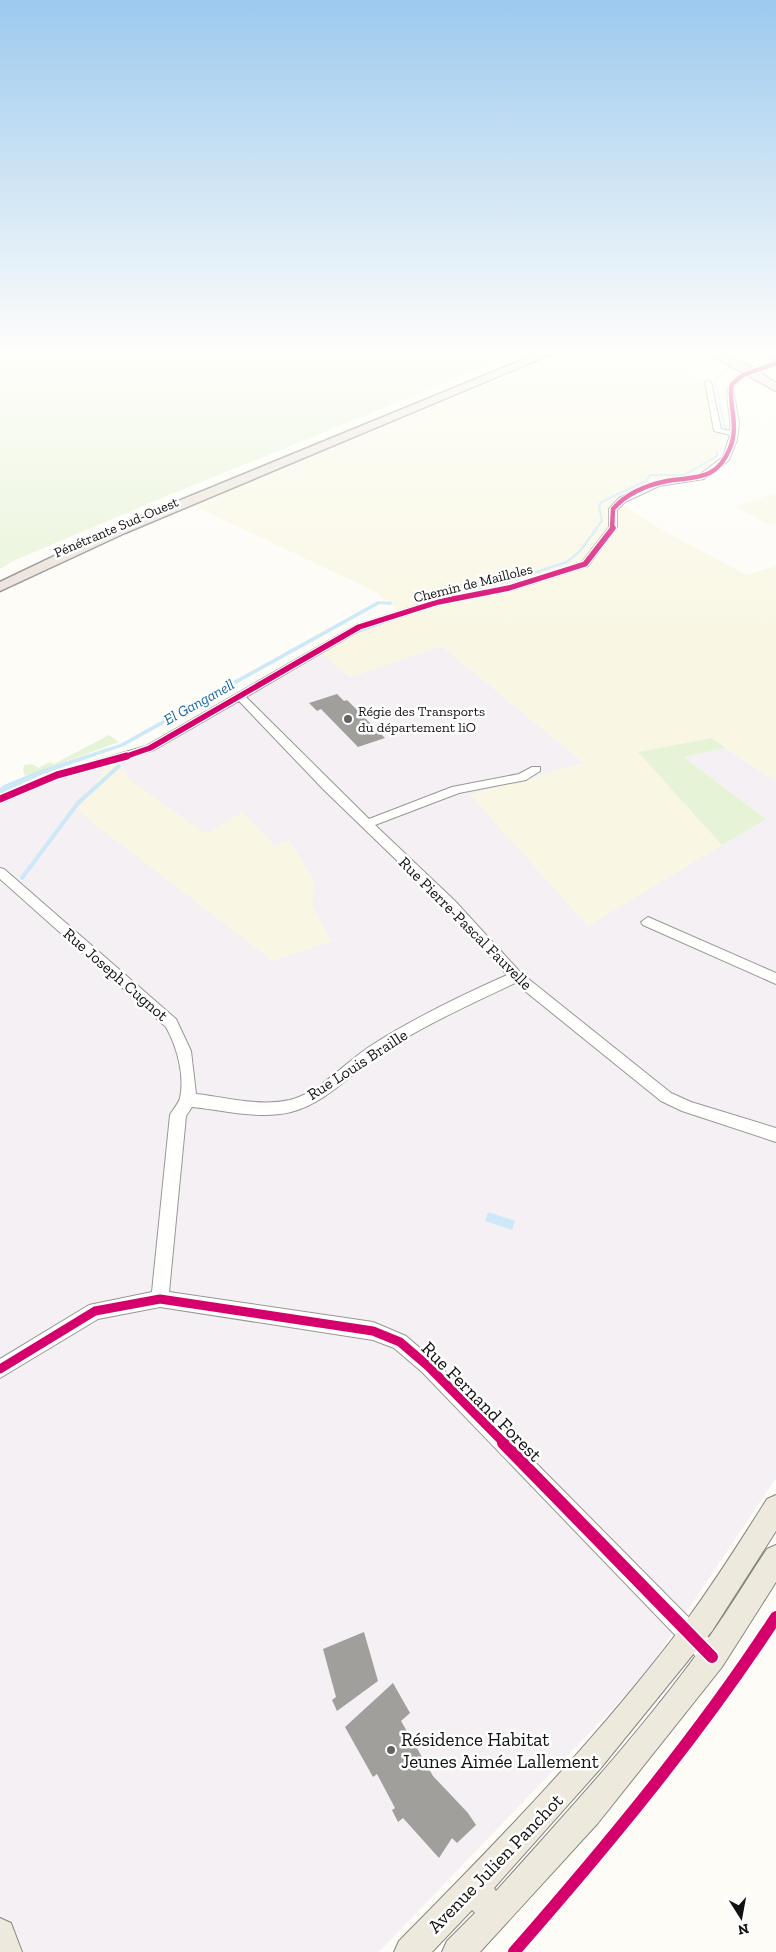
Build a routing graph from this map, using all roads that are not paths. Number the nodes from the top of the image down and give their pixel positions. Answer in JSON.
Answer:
{"nodes":[{"id":1,"x":317,"y":444,"type":"edge"},
{"id":2,"x":328,"y":444,"type":"edge"},
{"id":3,"x":731,"y":444,"type":"edge"},
{"id":4,"x":0,"y":580,"type":"edge"},
{"id":5,"x":0,"y":587,"type":"edge"},
{"id":6,"x":239,"y":695,"type":"junction"},
{"id":7,"x":536,"y":769,"type":"dead end"},
{"id":8,"x":0,"y":799,"type":"edge"},
{"id":9,"x":367,"y":824,"type":"junction"},
{"id":10,"x":0,"y":872,"type":"edge"},
{"id":11,"x":648,"y":922,"type":"dead end"},
{"id":12,"x":516,"y":977,"type":"junction"},
{"id":13,"x":776,"y":979,"type":"edge"},
{"id":14,"x":188,"y":1100,"type":"junction"},
{"id":15,"x":776,"y":1135,"type":"edge"},
{"id":16,"x":160,"y":1299,"type":"junction"},
{"id":17,"x":0,"y":1368,"type":"edge"},
{"id":18,"x":776,"y":1508,"type":"edge"},
{"id":19,"x":776,"y":1558,"type":"edge"},
{"id":20,"x":692,"y":1636,"type":"junction"},
{"id":21,"x":712,"y":1656,"type":"junction"},
{"id":22,"x":474,"y":1887,"type":"junction"},
{"id":23,"x":495,"y":1916,"type":"junction"},
{"id":24,"x":0,"y":1934,"type":"edge"},
{"id":25,"x":6,"y":1952,"type":"edge"},
{"id":26,"x":410,"y":1952,"type":"edge"},
{"id":27,"x":458,"y":1952,"type":"edge"}],
"edges":[{"from":1,"to":4,"type":"highway","name":"Pénétrante Sud-Ouest"},
{"from":2,"to":5,"type":"highway"},
{"from":3,"to":6,"type":"street","name":"Chemin de Mailloles"},
{"from":6,"to":8,"type":"street","name":"Chemin de Mailloles"},
{"from":6,"to":9,"type":"street","name":"Rue Pierre-Pascal Fauvelle"},
{"from":7,"to":9,"type":"street"},
{"from":9,"to":12,"type":"street","name":"Rue Pierre-Pascal Fauvelle"},
{"from":10,"to":14,"type":"street","name":"Rue Joseph Cugnot"},
{"from":11,"to":13,"type":"street"},
{"from":12,"to":14,"type":"street","name":"Rue Louis Braille"},
{"from":12,"to":15,"type":"street","name":"Rue Pierre-Pascal Fauvelle"},
{"from":14,"to":16,"type":"street"},
{"from":16,"to":17,"type":"street","name":"Rue Fernand Forest"},
{"from":16,"to":20,"type":"street","name":"Rue Fernand Forest"},
{"from":18,"to":20,"type":"main road","name":"Avenue Julien Panchot"},
{"from":19,"to":21,"type":"main road","name":"Avenue Julien Panchot"},
{"from":20,"to":21,"type":"street","name":"Rue Fernand Forest"},
{"from":20,"to":22,"type":"main road","name":"Avenue Julien Panchot"},
{"from":21,"to":23,"type":"main road","name":"Avenue Julien Panchot"},
{"from":22,"to":23,"type":"main road"},
{"from":22,"to":26,"type":"main road","name":"Avenue Julien Panchot"},
{"from":23,"to":27,"type":"main road","name":"Avenue Julien Panchot"},
{"from":24,"to":25,"type":"main road"}]}
